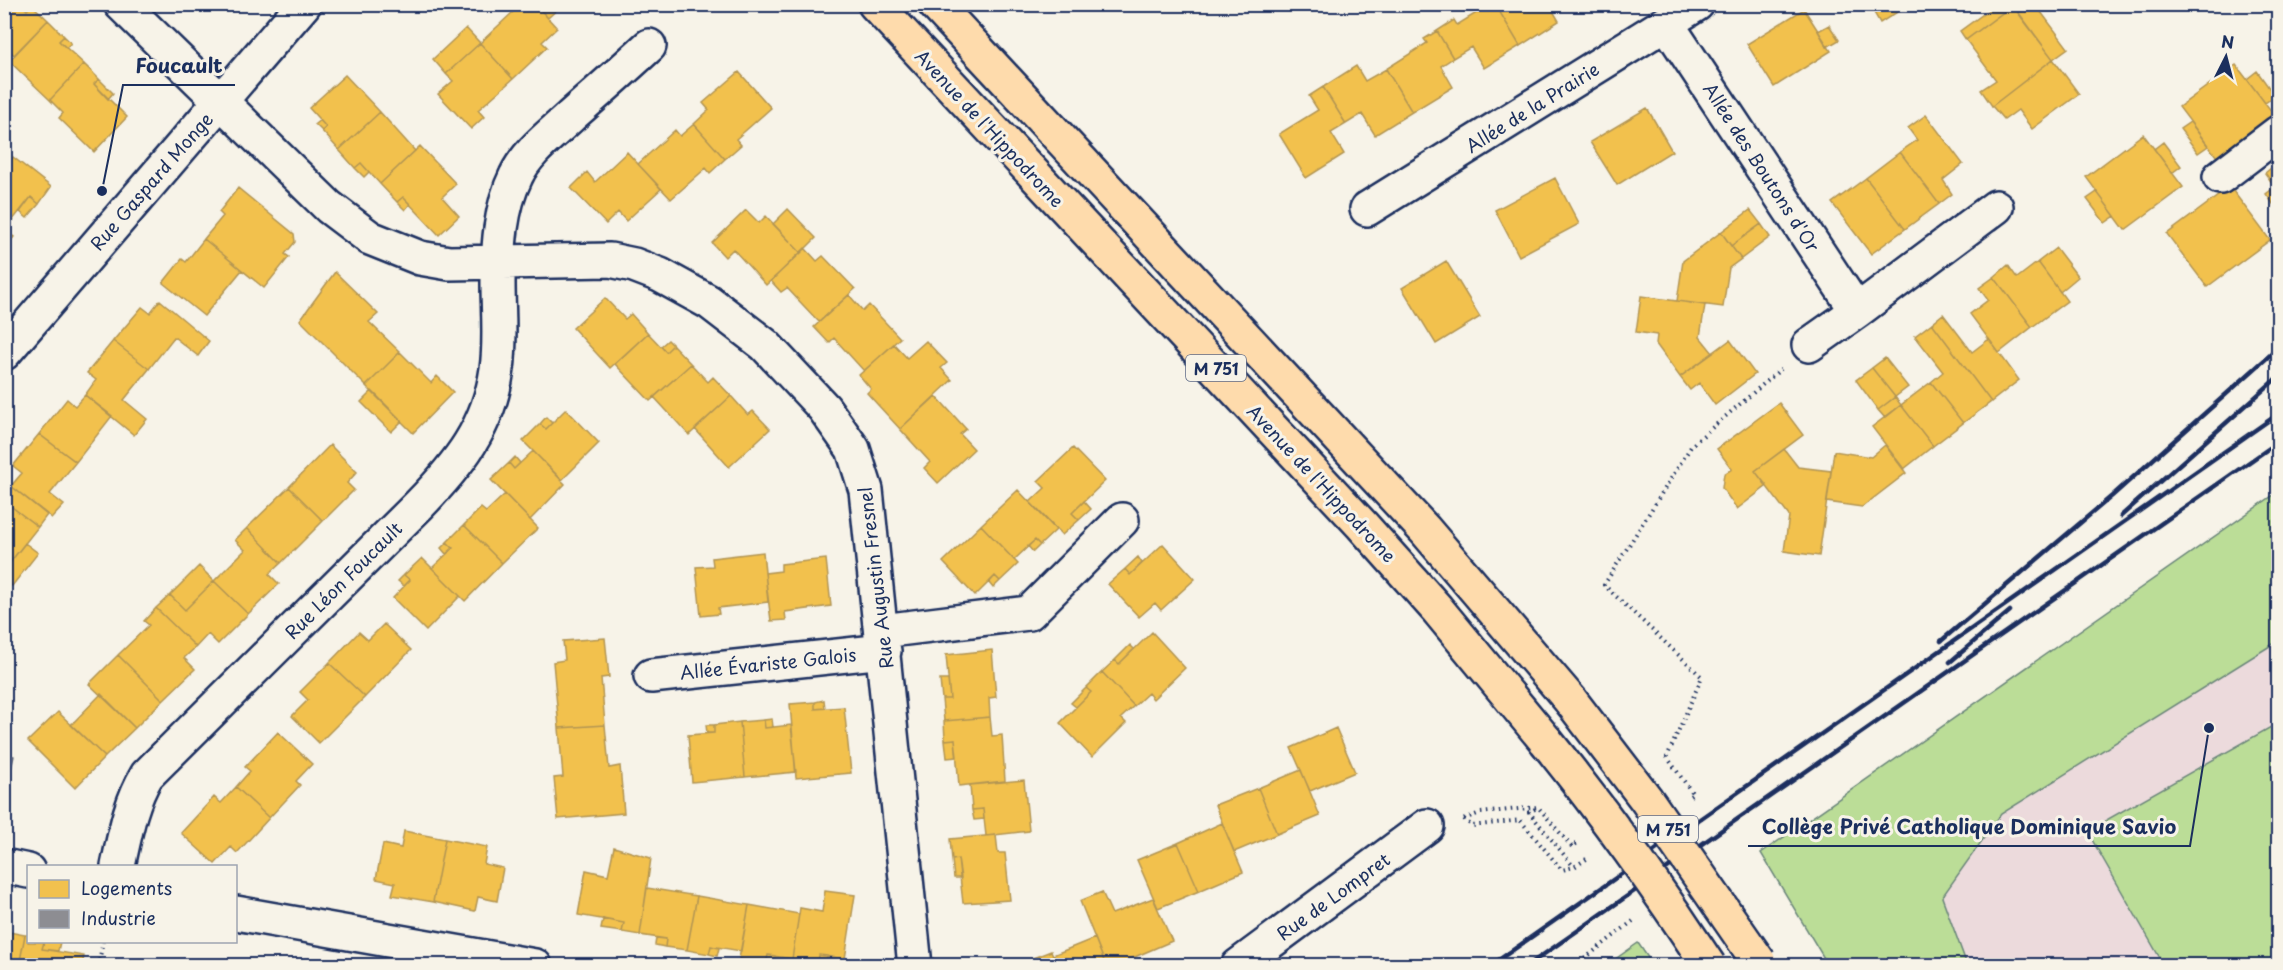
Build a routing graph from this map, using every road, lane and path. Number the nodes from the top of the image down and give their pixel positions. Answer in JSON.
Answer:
{"nodes":[{"id":1,"x":120,"y":4,"type":"edge"},
{"id":2,"x":875,"y":4,"type":"edge"},
{"id":3,"x":935,"y":4,"type":"edge"},
{"id":4,"x":1697,"y":4,"type":"edge"},
{"id":5,"x":303,"y":7,"type":"edge"},
{"id":6,"x":1667,"y":24,"type":"junction"},
{"id":7,"x":649,"y":46,"type":"dead end"},
{"id":8,"x":220,"y":102,"type":"junction"},
{"id":9,"x":2278,"y":133,"type":"edge"},
{"id":10,"x":2220,"y":177,"type":"dead end"},
{"id":11,"x":1996,"y":207,"type":"dead end"},
{"id":12,"x":1366,"y":209,"type":"dead end"},
{"id":13,"x":498,"y":263,"type":"junction"},
{"id":14,"x":1857,"y":310,"type":"junction"},
{"id":15,"x":1809,"y":345,"type":"joint"},
{"id":16,"x":4,"y":353,"type":"edge"},
{"id":17,"x":1122,"y":520,"type":"dead end"},
{"id":18,"x":883,"y":641,"type":"junction"},
{"id":19,"x":651,"y":676,"type":"dead end"},
{"id":20,"x":1693,"y":794,"type":"dead end"},
{"id":21,"x":1538,"y":807,"type":"junction"},
{"id":22,"x":1480,"y":813,"type":"dead end"},
{"id":23,"x":1464,"y":819,"type":"dead end"},
{"id":24,"x":1427,"y":826,"type":"dead end"},
{"id":25,"x":1572,"y":847,"type":"dead end"},
{"id":26,"x":118,"y":865,"type":"edge"},
{"id":27,"x":4,"y":866,"type":"edge"},
{"id":28,"x":27,"y":871,"type":"edge"},
{"id":29,"x":1669,"y":904,"type":"junction"},
{"id":30,"x":237,"y":913,"type":"edge"},
{"id":31,"x":103,"y":943,"type":"edge"},
{"id":32,"x":1760,"y":964,"type":"edge"},
{"id":33,"x":98,"y":966,"type":"edge"},
{"id":34,"x":535,"y":966,"type":"edge"},
{"id":35,"x":915,"y":966,"type":"edge"},
{"id":36,"x":1238,"y":966,"type":"edge"},
{"id":37,"x":1575,"y":966,"type":"edge"},
{"id":38,"x":1709,"y":966,"type":"edge"}],
"edges":[{"from":1,"to":8,"type":"street","name":"Rue Augustin Fresnel"},
{"from":2,"to":29,"type":"main road","name":"Avenue de l'Hippodrome","number":"M 751","bridge":true},
{"from":3,"to":32,"type":"main road","number":"M 751","bridge":true},
{"from":4,"to":6,"type":"street","name":"Allée de la Prairie"},
{"from":5,"to":8,"type":"street","name":"Rue Gaspard Monge"},
{"from":6,"to":12,"type":"street","name":"Allée de la Prairie"},
{"from":6,"to":14,"type":"street","name":"Allée des Boutons d'Or"},
{"from":7,"to":13,"type":"street","name":"Rue Léon Foucault"},
{"from":8,"to":13,"type":"street","name":"Rue Augustin Fresnel"},
{"from":8,"to":16,"type":"street","name":"Rue Gaspard Monge"},
{"from":9,"to":10,"type":"street"},
{"from":11,"to":14,"type":"street"},
{"from":13,"to":18,"type":"street","name":"Rue Augustin Fresnel"},
{"from":13,"to":26,"type":"street","name":"Rue Léon Foucault"},
{"from":14,"to":15,"type":"street"},
{"from":15,"to":20,"type":"path"},
{"from":17,"to":18,"type":"street","name":"Allée Évariste Galois"},
{"from":18,"to":19,"type":"street","name":"Allée Évariste Galois"},
{"from":18,"to":35,"type":"street","name":"Rue Augustin Fresnel"},
{"from":21,"to":22,"type":"path"},
{"from":21,"to":23,"type":"path"},
{"from":21,"to":25,"type":"path"},
{"from":24,"to":36,"type":"street","name":"Rue de Lompret"},
{"from":27,"to":28,"type":"street"},
{"from":29,"to":37,"type":"path"},
{"from":29,"to":38,"type":"main road","name":"Avenue de l'Hippodrome","number":"M 751","bridge":true},
{"from":30,"to":34,"type":"street"},
{"from":31,"to":33,"type":"path"}]}
